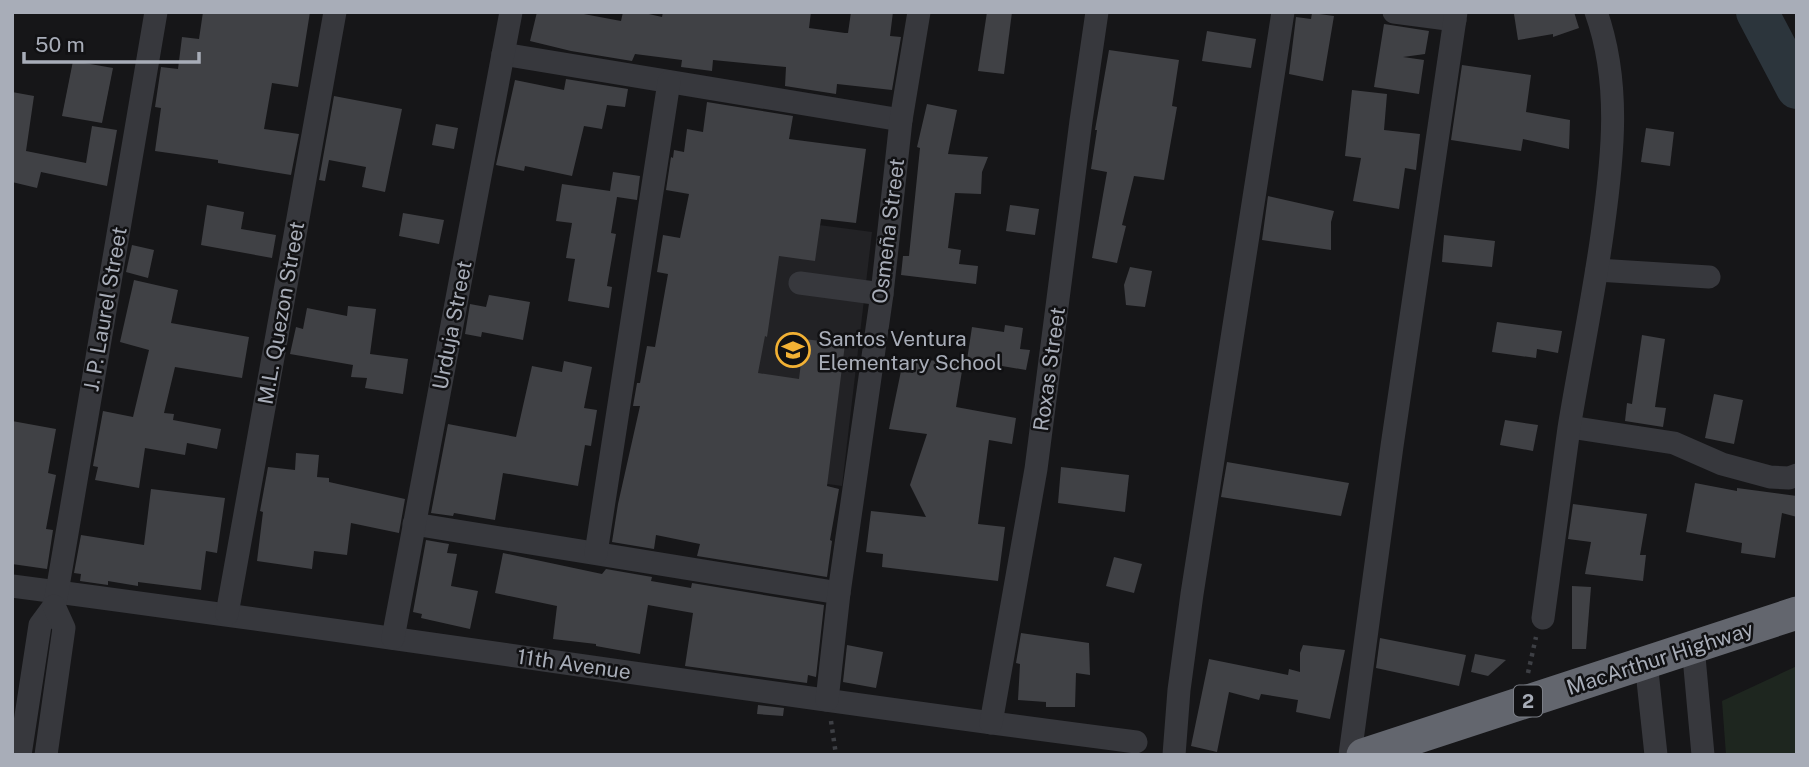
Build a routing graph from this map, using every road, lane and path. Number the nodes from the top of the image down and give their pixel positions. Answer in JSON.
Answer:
{"nodes":[{"id":1,"x":156,"y":12,"type":"edge"},
{"id":2,"x":335,"y":12,"type":"edge"},
{"id":3,"x":511,"y":12,"type":"edge"},
{"id":4,"x":919,"y":12,"type":"edge"},
{"id":5,"x":1097,"y":12,"type":"edge"},
{"id":6,"x":1283,"y":12,"type":"edge"},
{"id":7,"x":1394,"y":12,"type":"edge"},
{"id":8,"x":1595,"y":12,"type":"edge"},
{"id":9,"x":1455,"y":16,"type":"edge"},
{"id":10,"x":503,"y":54,"type":"junction"},
{"id":11,"x":669,"y":82,"type":"junction"},
{"id":12,"x":901,"y":120,"type":"junction"},
{"id":13,"x":1597,"y":270,"type":"junction"},
{"id":14,"x":1709,"y":277,"type":"dead end"},
{"id":15,"x":800,"y":283,"type":"dead end"},
{"id":16,"x":882,"y":294,"type":"junction"},
{"id":17,"x":1570,"y":427,"type":"junction"},
{"id":18,"x":1797,"y":475,"type":"edge"},
{"id":19,"x":414,"y":524,"type":"junction"},
{"id":20,"x":596,"y":553,"type":"junction"},
{"id":21,"x":12,"y":586,"type":"edge"},
{"id":22,"x":839,"y":593,"type":"junction"},
{"id":23,"x":56,"y":599,"type":"junction"},
{"id":24,"x":1797,"y":613,"type":"edge"},
{"id":25,"x":227,"y":614,"type":"junction"},
{"id":26,"x":1543,"y":618,"type":"joint"},
{"id":27,"x":393,"y":638,"type":"junction"},
{"id":28,"x":1693,"y":646,"type":"junction"},
{"id":29,"x":1646,"y":662,"type":"junction"},
{"id":30,"x":33,"y":668,"type":"junction"},
{"id":31,"x":58,"y":672,"type":"junction"},
{"id":32,"x":827,"y":700,"type":"junction"},
{"id":33,"x":1526,"y":701,"type":"junction"},
{"id":34,"x":991,"y":723,"type":"junction"},
{"id":35,"x":1136,"y":742,"type":"dead end"},
{"id":36,"x":21,"y":750,"type":"edge"},
{"id":37,"x":46,"y":752,"type":"edge"},
{"id":38,"x":836,"y":755,"type":"edge"},
{"id":39,"x":1174,"y":755,"type":"edge"},
{"id":40,"x":1350,"y":755,"type":"edge"},
{"id":41,"x":1363,"y":755,"type":"edge"},
{"id":42,"x":1656,"y":755,"type":"edge"},
{"id":43,"x":1703,"y":755,"type":"edge"}],
"edges":[{"from":1,"to":23,"type":"street","name":"J. P. Laurel Street"},
{"from":2,"to":25,"type":"street","name":"M.L. Quezon Street"},
{"from":3,"to":10,"type":"street","name":"Urduja Street"},
{"from":4,"to":12,"type":"street","name":"Osmeña Street"},
{"from":5,"to":34,"type":"street","name":"Roxas Street"},
{"from":6,"to":39,"type":"street"},
{"from":7,"to":9,"type":"street"},
{"from":8,"to":13,"type":"street"},
{"from":9,"to":40,"type":"street"},
{"from":10,"to":11,"type":"street"},
{"from":10,"to":19,"type":"street","name":"Urduja Street"},
{"from":11,"to":12,"type":"street"},
{"from":11,"to":20,"type":"street"},
{"from":12,"to":16,"type":"street","name":"Osmeña Street"},
{"from":13,"to":14,"type":"street"},
{"from":13,"to":17,"type":"street"},
{"from":15,"to":16,"type":"street"},
{"from":16,"to":22,"type":"street","name":"Osmeña Street"},
{"from":17,"to":18,"type":"street"},
{"from":17,"to":26,"type":"street"},
{"from":19,"to":20,"type":"street"},
{"from":19,"to":27,"type":"street","name":"Urduja Street"},
{"from":20,"to":22,"type":"street"},
{"from":21,"to":23,"type":"street","name":"11th Avenue"},
{"from":22,"to":32,"type":"street","name":"Osmeña Street"},
{"from":23,"to":25,"type":"street","name":"11th Avenue"},
{"from":23,"to":30,"type":"street","name":"J. P. Laurel Street"},
{"from":23,"to":31,"type":"street","name":"J. P. Laurel Street"},
{"from":24,"to":28,"type":"highway","name":"MacArthur Highway","number":"2"},
{"from":25,"to":27,"type":"street","name":"11th Avenue"},
{"from":26,"to":33,"type":"path"},
{"from":27,"to":32,"type":"street","name":"11th Avenue"},
{"from":28,"to":29,"type":"highway","name":"MacArthur Highway","number":"2"},
{"from":28,"to":43,"type":"street"},
{"from":29,"to":33,"type":"highway","name":"MacArthur Highway","number":"2"},
{"from":29,"to":42,"type":"street"},
{"from":30,"to":31,"type":"street"},
{"from":30,"to":36,"type":"street","name":"J. P. Laurel Street"},
{"from":31,"to":37,"type":"street","name":"J. P. Laurel Street"},
{"from":32,"to":34,"type":"street","name":"11th Avenue"},
{"from":32,"to":38,"type":"path"},
{"from":33,"to":41,"type":"highway","name":"MacArthur Highway","number":"2"},
{"from":34,"to":35,"type":"street","name":"11th Avenue"},
{"from":36,"to":37,"type":"street"}]}
